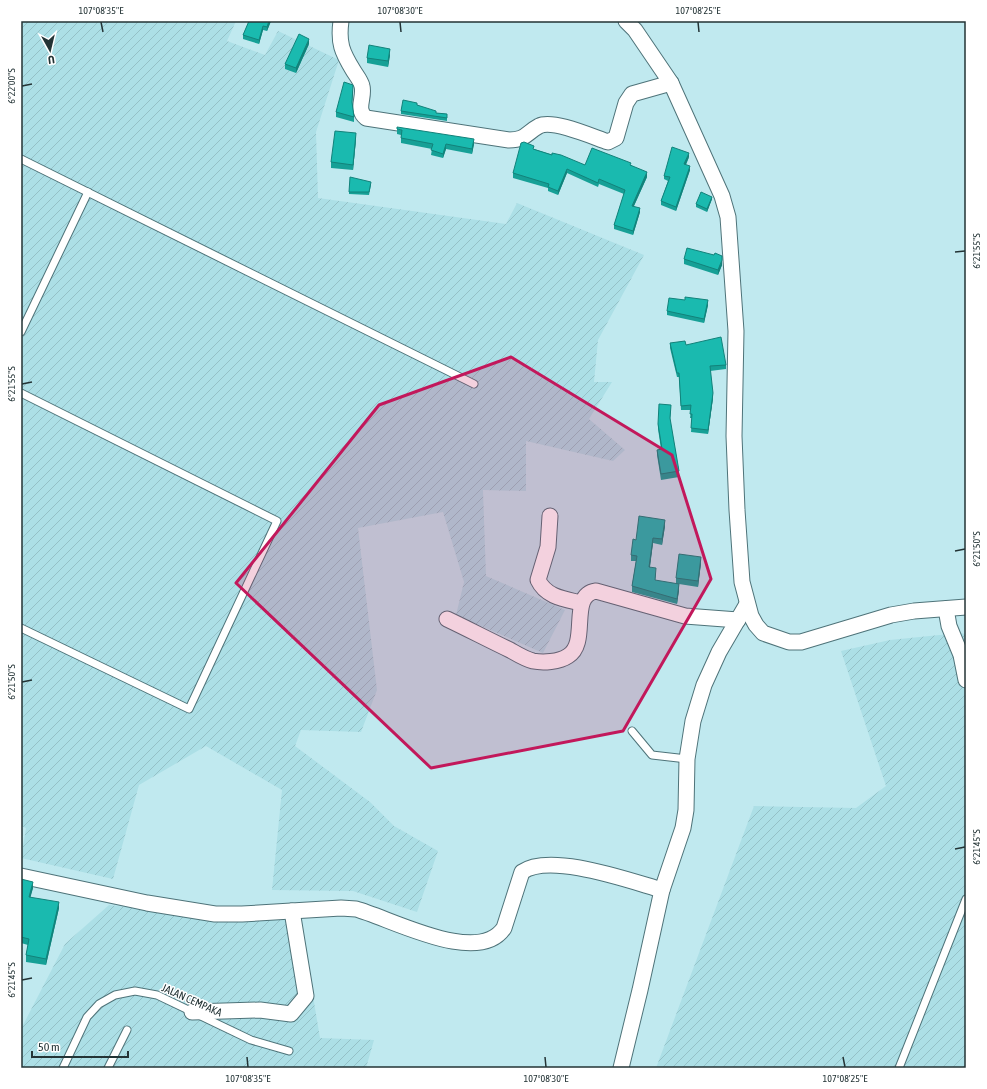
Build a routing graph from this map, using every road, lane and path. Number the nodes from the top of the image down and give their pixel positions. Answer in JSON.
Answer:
{"nodes":[{"id":1,"x":341,"y":21,"type":"edge"},
{"id":2,"x":626,"y":21,"type":"edge"},
{"id":3,"x":671,"y":83,"type":"junction"},
{"id":4,"x":21,"y":159,"type":"edge"},
{"id":5,"x":88,"y":192,"type":"junction"},
{"id":6,"x":21,"y":332,"type":"edge"},
{"id":7,"x":474,"y":384,"type":"dead end"},
{"id":8,"x":21,"y":393,"type":"edge"},
{"id":9,"x":550,"y":516,"type":"dead end"},
{"id":10,"x":581,"y":604,"type":"junction"},
{"id":11,"x":747,"y":604,"type":"junction"},
{"id":12,"x":966,"y":607,"type":"edge"},
{"id":13,"x":946,"y":609,"type":"junction"},
{"id":14,"x":447,"y":619,"type":"dead end"},
{"id":15,"x":738,"y":620,"type":"junction"},
{"id":16,"x":21,"y":628,"type":"edge"},
{"id":17,"x":966,"y":680,"type":"edge"},
{"id":18,"x":632,"y":731,"type":"dead end"},
{"id":19,"x":687,"y":759,"type":"junction"},
{"id":20,"x":21,"y":876,"type":"edge"},
{"id":21,"x":662,"y":890,"type":"junction"},
{"id":22,"x":966,"y":899,"type":"edge"},
{"id":23,"x":292,"y":911,"type":"junction"},
{"id":24,"x":192,"y":1012,"type":"junction"},
{"id":25,"x":127,"y":1030,"type":"dead end"},
{"id":26,"x":290,"y":1051,"type":"dead end"},
{"id":27,"x":63,"y":1068,"type":"edge"},
{"id":28,"x":108,"y":1068,"type":"edge"},
{"id":29,"x":620,"y":1068,"type":"edge"},
{"id":30,"x":899,"y":1068,"type":"edge"}],
"edges":[{"from":1,"to":3,"type":"street"},
{"from":2,"to":3,"type":"street"},
{"from":3,"to":11,"type":"street"},
{"from":4,"to":5,"type":"lane"},
{"from":5,"to":6,"type":"lane"},
{"from":5,"to":7,"type":"lane"},
{"from":8,"to":16,"type":"lane"},
{"from":9,"to":10,"type":"street"},
{"from":10,"to":14,"type":"street"},
{"from":10,"to":15,"type":"street"},
{"from":11,"to":13,"type":"street"},
{"from":11,"to":15,"type":"street"},
{"from":12,"to":13,"type":"street"},
{"from":13,"to":17,"type":"street"},
{"from":15,"to":19,"type":"street"},
{"from":18,"to":19,"type":"lane"},
{"from":19,"to":21,"type":"street"},
{"from":20,"to":23,"type":"street"},
{"from":21,"to":23,"type":"street"},
{"from":21,"to":29,"type":"street"},
{"from":22,"to":30,"type":"lane"},
{"from":23,"to":24,"type":"street"},
{"from":24,"to":26,"type":"lane","name":"JALAN CEMPAKA"},
{"from":24,"to":27,"type":"lane","name":"JALAN CEMPAKA"},
{"from":25,"to":28,"type":"lane"}]}
